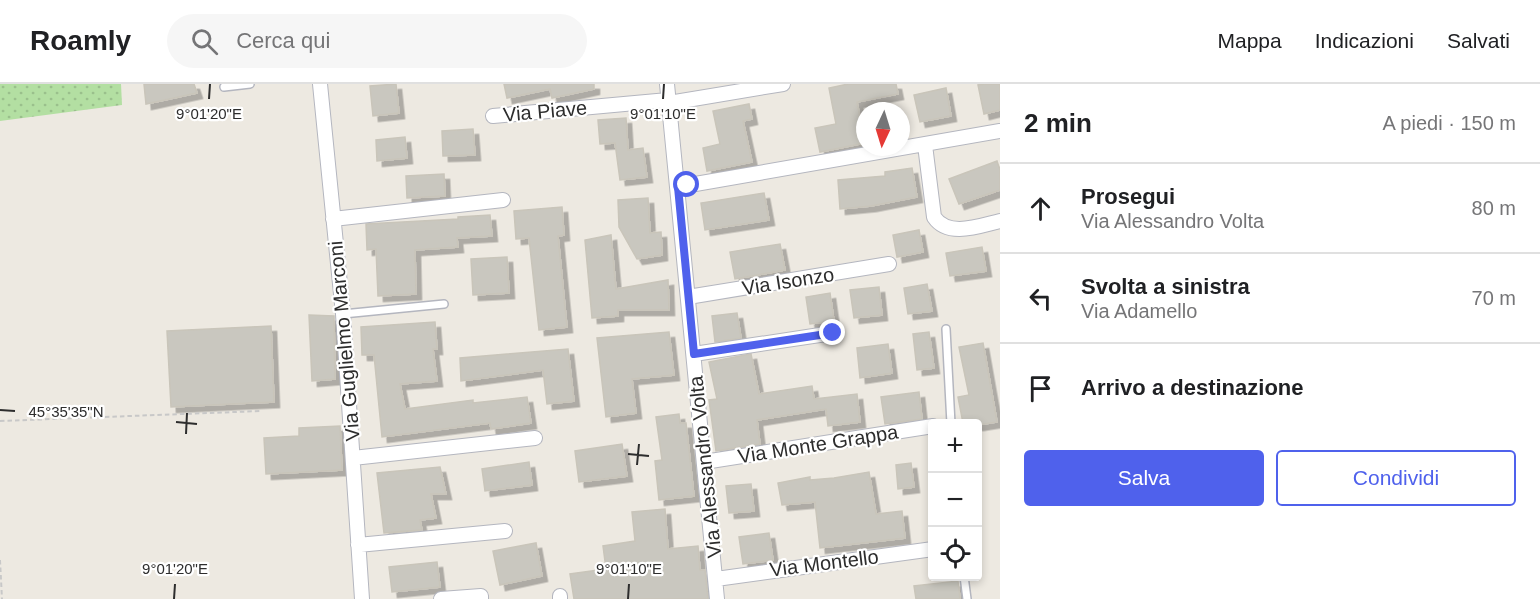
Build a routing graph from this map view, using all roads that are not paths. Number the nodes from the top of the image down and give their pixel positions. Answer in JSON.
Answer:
{"nodes":[{"id":1,"x":250,"y":84,"type":"edge"},
{"id":2,"x":320,"y":84,"type":"edge"},
{"id":3,"x":667,"y":84,"type":"edge"},
{"id":4,"x":783,"y":84,"type":"edge"},
{"id":5,"x":224,"y":87,"type":"dead end"},
{"id":6,"x":669,"y":101,"type":"junction"},
{"id":7,"x":493,"y":116,"type":"dead end"},
{"id":8,"x":1000,"y":131,"type":"edge"},
{"id":9,"x":925,"y":145,"type":"junction"},
{"id":10,"x":678,"y":187,"type":"junction"},
{"id":11,"x":503,"y":200,"type":"dead end"},
{"id":12,"x":333,"y":219,"type":"junction"},
{"id":13,"x":1000,"y":222,"type":"edge"},
{"id":14,"x":889,"y":264,"type":"dead end"},
{"id":15,"x":688,"y":297,"type":"junction"},
{"id":16,"x":444,"y":304,"type":"dead end"},
{"id":17,"x":343,"y":314,"type":"junction"},
{"id":18,"x":946,"y":329,"type":"dead end"},
{"id":19,"x":833,"y":333,"type":"dead end"},
{"id":20,"x":694,"y":354,"type":"junction"},
{"id":21,"x":951,"y":419,"type":"edge"},
{"id":22,"x":928,"y":427,"type":"edge"},
{"id":23,"x":535,"y":438,"type":"dead end"},
{"id":24,"x":353,"y":458,"type":"junction"},
{"id":25,"x":704,"y":462,"type":"junction"},
{"id":26,"x":505,"y":531,"type":"dead end"},
{"id":27,"x":358,"y":545,"type":"junction"},
{"id":28,"x":928,"y":550,"type":"edge"},
{"id":29,"x":716,"y":579,"type":"junction"},
{"id":30,"x":965,"y":581,"type":"edge"},
{"id":31,"x":363,"y":599,"type":"edge"},
{"id":32,"x":441,"y":599,"type":"edge"},
{"id":33,"x":482,"y":599,"type":"edge"},
{"id":34,"x":717,"y":599,"type":"edge"},
{"id":35,"x":967,"y":599,"type":"edge"}],
"edges":[{"from":1,"to":5,"type":"lane"},
{"from":2,"to":12,"type":"street","name":"Via Guglielmo Marconi"},
{"from":3,"to":6,"type":"street","name":"Via Alessandro Volta"},
{"from":4,"to":6,"type":"street","name":"Via Piave"},
{"from":6,"to":7,"type":"street","name":"Via Piave"},
{"from":6,"to":10,"type":"street","name":"Via Alessandro Volta"},
{"from":8,"to":9,"type":"street"},
{"from":9,"to":10,"type":"street"},
{"from":9,"to":13,"type":"street"},
{"from":10,"to":15,"type":"street","name":"Via Alessandro Volta"},
{"from":11,"to":12,"type":"street"},
{"from":12,"to":17,"type":"street","name":"Via Guglielmo Marconi"},
{"from":14,"to":15,"type":"street","name":"Via Isonzo"},
{"from":15,"to":20,"type":"street","name":"Via Alessandro Volta"},
{"from":16,"to":17,"type":"lane"},
{"from":17,"to":24,"type":"street","name":"Via Guglielmo Marconi"},
{"from":18,"to":21,"type":"lane"},
{"from":19,"to":20,"type":"street"},
{"from":20,"to":25,"type":"street","name":"Via Alessandro Volta"},
{"from":22,"to":25,"type":"street","name":"Via Monte Grappa"},
{"from":23,"to":24,"type":"street"},
{"from":24,"to":27,"type":"street","name":"Via Guglielmo Marconi"},
{"from":25,"to":29,"type":"street","name":"Via Alessandro Volta"},
{"from":26,"to":27,"type":"street"},
{"from":27,"to":31,"type":"street","name":"Via Guglielmo Marconi"},
{"from":28,"to":29,"type":"street","name":"Via Montello"},
{"from":29,"to":34,"type":"street","name":"Via Alessandro Volta"},
{"from":30,"to":35,"type":"lane"},
{"from":32,"to":33,"type":"street"}]}
